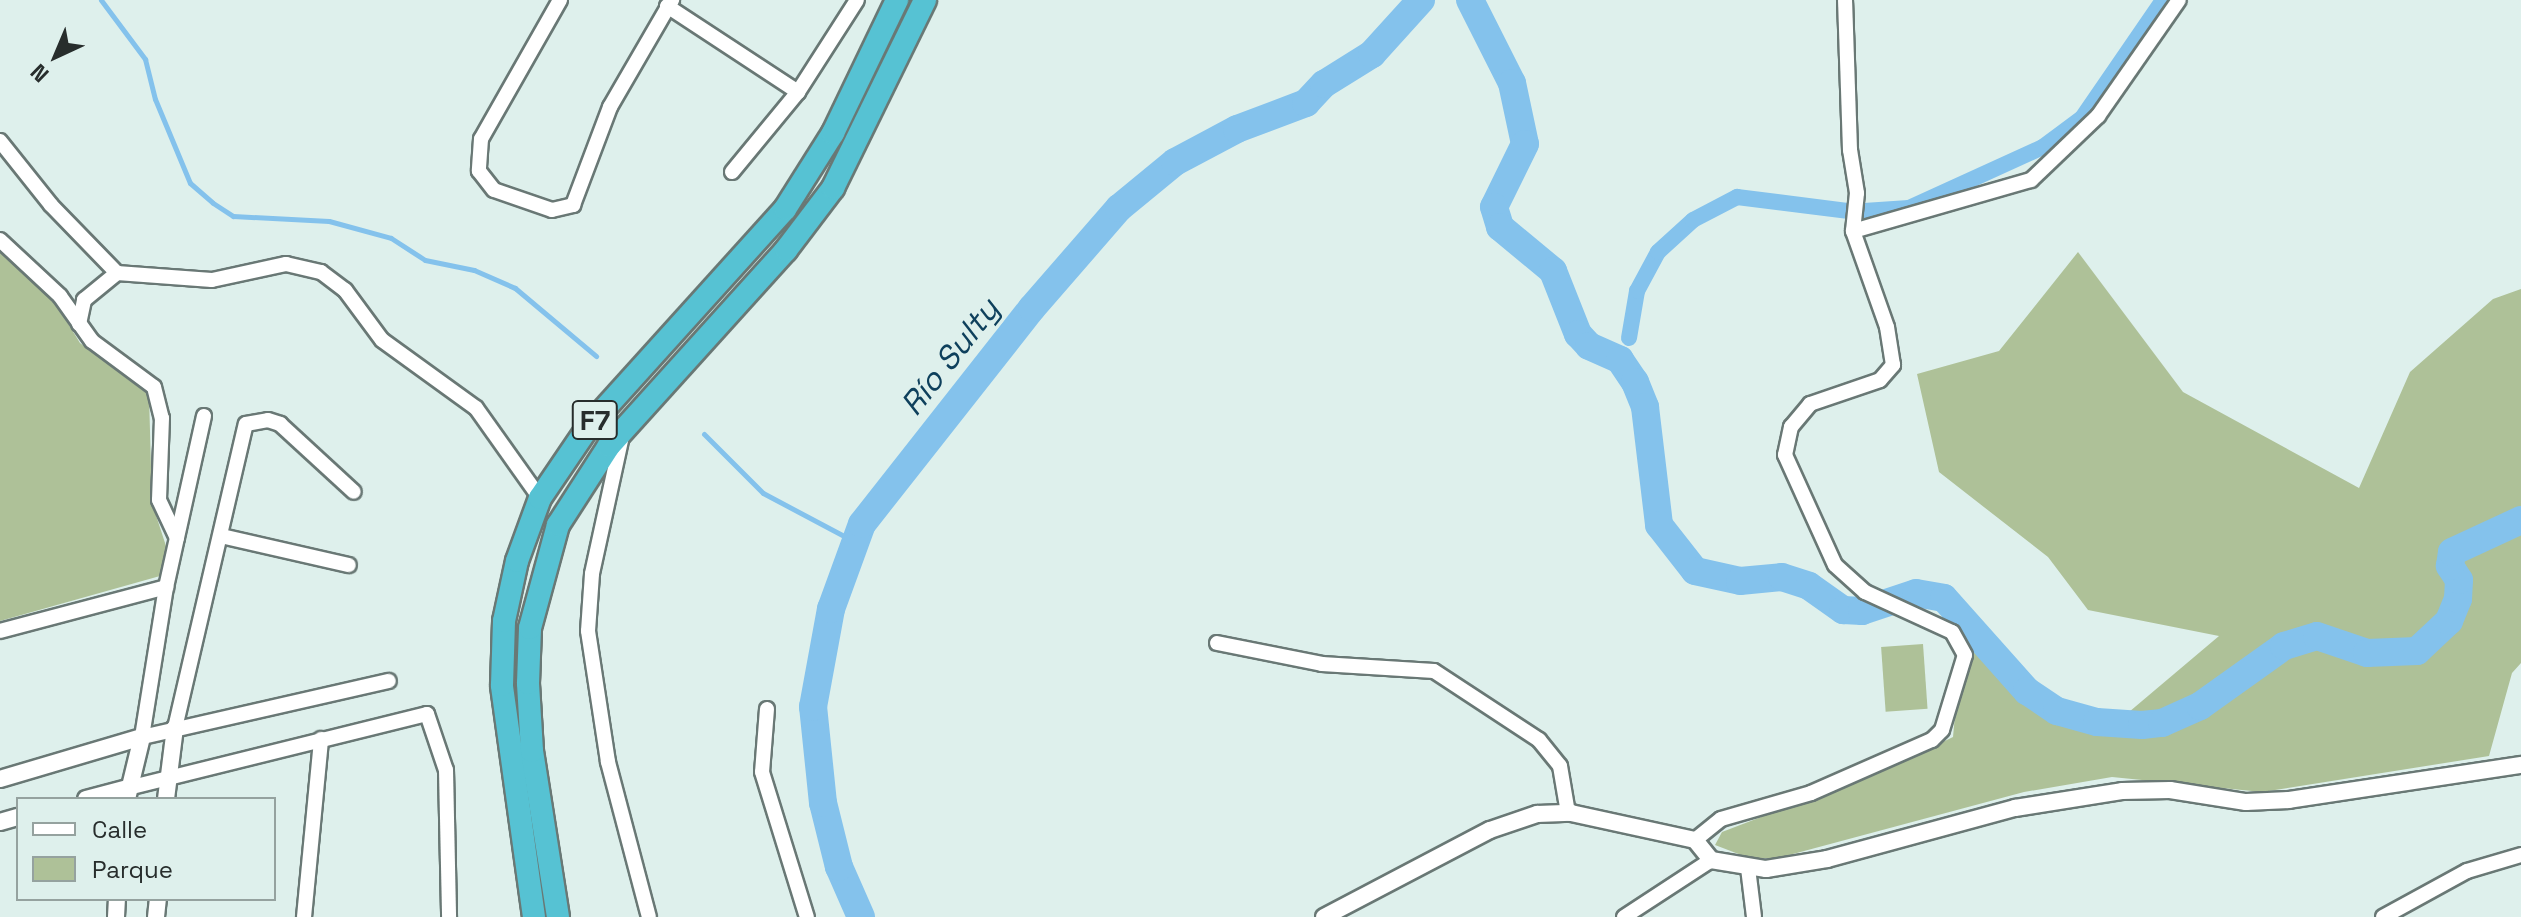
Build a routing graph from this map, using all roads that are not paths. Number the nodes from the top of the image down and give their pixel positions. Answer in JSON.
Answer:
{"nodes":[{"id":1,"x":560,"y":0,"type":"edge"},
{"id":2,"x":857,"y":0,"type":"edge"},
{"id":3,"x":897,"y":0,"type":"edge"},
{"id":4,"x":925,"y":0,"type":"edge"},
{"id":5,"x":1845,"y":0,"type":"edge"},
{"id":6,"x":2179,"y":0,"type":"edge"},
{"id":7,"x":669,"y":3,"type":"edge"},
{"id":8,"x":798,"y":92,"type":"junction"},
{"id":9,"x":0,"y":141,"type":"edge"},
{"id":10,"x":732,"y":172,"type":"dead end"},
{"id":11,"x":1853,"y":231,"type":"junction"},
{"id":12,"x":2,"y":239,"type":"edge"},
{"id":13,"x":117,"y":273,"type":"junction"},
{"id":14,"x":79,"y":324,"type":"junction"},
{"id":15,"x":204,"y":416,"type":"dead end"},
{"id":16,"x":623,"y":431,"type":"junction"},
{"id":17,"x":354,"y":492,"type":"dead end"},
{"id":18,"x":540,"y":498,"type":"junction"},
{"id":19,"x":221,"y":536,"type":"junction"},
{"id":20,"x":177,"y":538,"type":"junction"},
{"id":21,"x":349,"y":565,"type":"dead end"},
{"id":22,"x":166,"y":587,"type":"junction"},
{"id":23,"x":0,"y":631,"type":"edge"},
{"id":24,"x":1217,"y":643,"type":"dead end"},
{"id":25,"x":389,"y":681,"type":"dead end"},
{"id":26,"x":767,"y":709,"type":"dead end"},
{"id":27,"x":175,"y":728,"type":"junction"},
{"id":28,"x":142,"y":737,"type":"junction"},
{"id":29,"x":321,"y":739,"type":"junction"},
{"id":30,"x":2521,"y":765,"type":"edge"},
{"id":31,"x":0,"y":779,"type":"edge"},
{"id":32,"x":168,"y":779,"type":"junction"},
{"id":33,"x":128,"y":793,"type":"edge"},
{"id":34,"x":100,"y":797,"type":"edge"},
{"id":35,"x":166,"y":797,"type":"edge"},
{"id":36,"x":1568,"y":813,"type":"junction"},
{"id":37,"x":1695,"y":840,"type":"junction"},
{"id":38,"x":2521,"y":855,"type":"edge"},
{"id":39,"x":1711,"y":860,"type":"junction"},
{"id":40,"x":1748,"y":868,"type":"junction"},
{"id":41,"x":304,"y":917,"type":"edge"},
{"id":42,"x":449,"y":917,"type":"edge"},
{"id":43,"x":534,"y":917,"type":"edge"},
{"id":44,"x":558,"y":917,"type":"edge"},
{"id":45,"x":649,"y":917,"type":"edge"},
{"id":46,"x":807,"y":917,"type":"edge"},
{"id":47,"x":1324,"y":917,"type":"edge"},
{"id":48,"x":1624,"y":917,"type":"edge"},
{"id":49,"x":1754,"y":917,"type":"edge"},
{"id":50,"x":2383,"y":917,"type":"edge"}],
"edges":[{"from":1,"to":7,"type":"street"},
{"from":2,"to":8,"type":"street"},
{"from":3,"to":18,"type":"highway","number":"F7"},
{"from":4,"to":16,"type":"highway","number":"F7"},
{"from":5,"to":11,"type":"street"},
{"from":6,"to":11,"type":"street"},
{"from":7,"to":8,"type":"street"},
{"from":8,"to":10,"type":"street"},
{"from":9,"to":13,"type":"street"},
{"from":11,"to":37,"type":"street"},
{"from":12,"to":14,"type":"street"},
{"from":13,"to":14,"type":"street"},
{"from":13,"to":18,"type":"street"},
{"from":14,"to":20,"type":"street"},
{"from":15,"to":20,"type":"street"},
{"from":16,"to":44,"type":"highway","number":"F7"},
{"from":16,"to":45,"type":"street"},
{"from":17,"to":19,"type":"street"},
{"from":18,"to":43,"type":"highway","number":"F7"},
{"from":19,"to":21,"type":"street"},
{"from":19,"to":27,"type":"street"},
{"from":20,"to":22,"type":"street"},
{"from":22,"to":23,"type":"street"},
{"from":22,"to":28,"type":"street"},
{"from":24,"to":36,"type":"street"},
{"from":25,"to":27,"type":"street"},
{"from":26,"to":46,"type":"street"},
{"from":27,"to":28,"type":"street"},
{"from":27,"to":32,"type":"street"},
{"from":28,"to":31,"type":"street"},
{"from":28,"to":33,"type":"street"},
{"from":29,"to":32,"type":"street"},
{"from":29,"to":41,"type":"street"},
{"from":29,"to":42,"type":"street"},
{"from":30,"to":40,"type":"street"},
{"from":32,"to":33,"type":"street"},
{"from":32,"to":35,"type":"street"},
{"from":33,"to":34,"type":"street"},
{"from":36,"to":37,"type":"street"},
{"from":36,"to":47,"type":"street"},
{"from":37,"to":39,"type":"street"},
{"from":38,"to":50,"type":"street"},
{"from":39,"to":40,"type":"street"},
{"from":39,"to":48,"type":"street"},
{"from":40,"to":49,"type":"street"}]}
